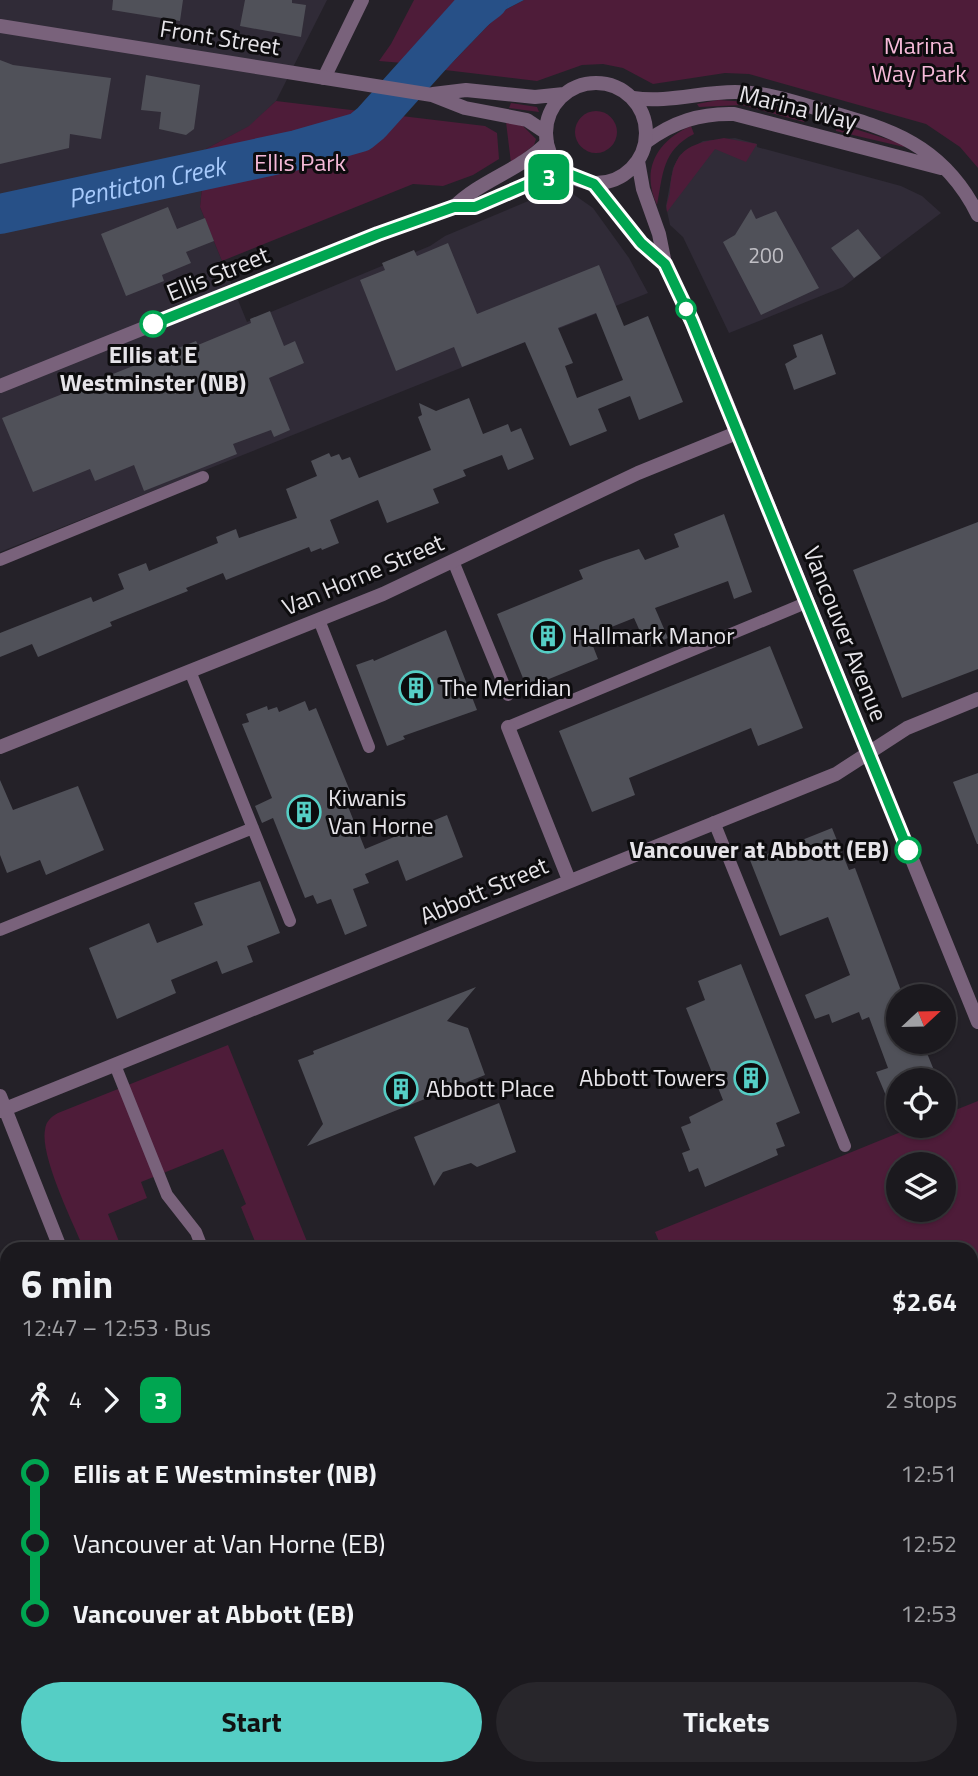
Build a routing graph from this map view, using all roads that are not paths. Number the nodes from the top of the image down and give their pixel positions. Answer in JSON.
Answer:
{"nodes":[{"id":1,"x":362,"y":0,"type":"edge"},
{"id":2,"x":0,"y":26,"type":"edge"},
{"id":3,"x":324,"y":78,"type":"junction"},
{"id":4,"x":432,"y":94,"type":"junction"},
{"id":5,"x":564,"y":94,"type":"junction"},
{"id":6,"x":633,"y":98,"type":"junction"},
{"id":7,"x":546,"y":138,"type":"junction"},
{"id":8,"x":646,"y":142,"type":"junction"},
{"id":9,"x":638,"y":161,"type":"junction"},
{"id":10,"x":943,"y":168,"type":"junction"},
{"id":11,"x":566,"y":173,"type":"junction"},
{"id":12,"x":594,"y":184,"type":"junction"},
{"id":13,"x":454,"y":207,"type":"junction"},
{"id":14,"x":978,"y":215,"type":"edge"},
{"id":15,"x":665,"y":264,"type":"junction"},
{"id":16,"x":0,"y":386,"type":"edge"},
{"id":17,"x":739,"y":432,"type":"junction"},
{"id":18,"x":203,"y":477,"type":"dead end"},
{"id":19,"x":0,"y":560,"type":"edge"},
{"id":20,"x":453,"y":561,"type":"junction"},
{"id":21,"x":807,"y":602,"type":"junction"},
{"id":22,"x":318,"y":620,"type":"junction"},
{"id":23,"x":190,"y":671,"type":"junction"},
{"id":24,"x":508,"y":695,"type":"dead end"},
{"id":25,"x":978,"y":699,"type":"edge"},
{"id":26,"x":508,"y":727,"type":"joint"},
{"id":27,"x":0,"y":747,"type":"edge"},
{"id":28,"x":369,"y":747,"type":"dead end"},
{"id":29,"x":869,"y":753,"type":"junction"},
{"id":30,"x":714,"y":822,"type":"junction"},
{"id":31,"x":253,"y":828,"type":"junction"},
{"id":32,"x":569,"y":880,"type":"junction"},
{"id":33,"x":290,"y":921,"type":"dead end"},
{"id":34,"x":0,"y":930,"type":"edge"},
{"id":35,"x":978,"y":1022,"type":"edge"},
{"id":36,"x":115,"y":1065,"type":"junction"},
{"id":37,"x":2,"y":1105,"type":"edge"},
{"id":38,"x":845,"y":1146,"type":"dead end"},
{"id":39,"x":58,"y":1242,"type":"edge"},
{"id":40,"x":200,"y":1242,"type":"edge"}],
"edges":[{"from":1,"to":3,"type":"street"},
{"from":2,"to":3,"type":"street","name":"Front Street"},
{"from":3,"to":4,"type":"street","name":"Front Street"},
{"from":4,"to":5,"type":"street","name":"Front Street"},
{"from":4,"to":7,"type":"street","name":"Front Street"},
{"from":5,"to":6,"type":"street"},
{"from":5,"to":7,"type":"street"},
{"from":6,"to":8,"type":"street"},
{"from":6,"to":10,"type":"street","name":"Marina Way"},
{"from":7,"to":11,"type":"street"},
{"from":7,"to":13,"type":"street","name":"Ellis Street"},
{"from":8,"to":9,"type":"street"},
{"from":8,"to":10,"type":"street","name":"Marina Way"},
{"from":9,"to":12,"type":"street"},
{"from":9,"to":15,"type":"street","name":"Vancouver Avenue"},
{"from":10,"to":14,"type":"street","name":"Marina Way"},
{"from":11,"to":12,"type":"street"},
{"from":11,"to":13,"type":"street","name":"Ellis Street"},
{"from":12,"to":15,"type":"street","name":"Vancouver Avenue"},
{"from":13,"to":16,"type":"street","name":"Ellis Street"},
{"from":15,"to":17,"type":"street","name":"Vancouver Avenue"},
{"from":17,"to":20,"type":"street","name":"Van Horne Street"},
{"from":17,"to":21,"type":"street","name":"Vancouver Avenue"},
{"from":18,"to":19,"type":"lane"},
{"from":20,"to":22,"type":"street","name":"Van Horne Street"},
{"from":20,"to":24,"type":"lane"},
{"from":21,"to":26,"type":"lane"},
{"from":21,"to":29,"type":"street","name":"Vancouver Avenue"},
{"from":22,"to":23,"type":"street","name":"Van Horne Street"},
{"from":22,"to":28,"type":"lane"},
{"from":23,"to":27,"type":"street","name":"Van Horne Street"},
{"from":23,"to":31,"type":"lane"},
{"from":25,"to":29,"type":"street","name":"Abbott Street"},
{"from":26,"to":32,"type":"street"},
{"from":29,"to":30,"type":"street","name":"Abbott Street"},
{"from":29,"to":35,"type":"street","name":"Vancouver Avenue"},
{"from":30,"to":32,"type":"street","name":"Abbott Street"},
{"from":30,"to":38,"type":"lane"},
{"from":31,"to":33,"type":"lane"},
{"from":31,"to":34,"type":"lane"},
{"from":32,"to":36,"type":"street","name":"Abbott Street"},
{"from":36,"to":37,"type":"street","name":"Abbott Street"},
{"from":36,"to":40,"type":"lane"},
{"from":37,"to":39,"type":"street"}]}
